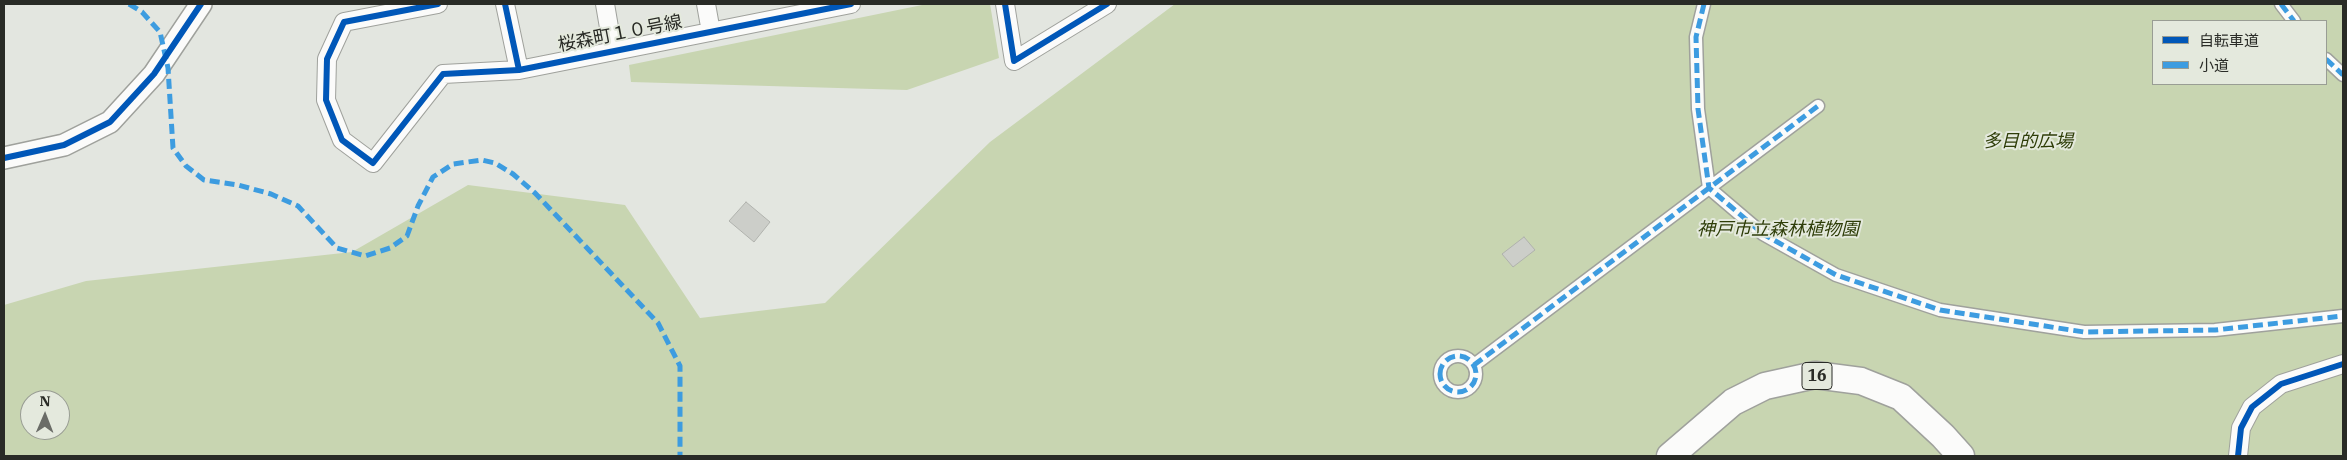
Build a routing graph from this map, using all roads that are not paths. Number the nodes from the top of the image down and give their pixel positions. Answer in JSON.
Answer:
{"nodes":[{"id":1,"x":201,"y":4,"type":"edge"},
{"id":2,"x":438,"y":4,"type":"edge"},
{"id":3,"x":505,"y":4,"type":"edge"},
{"id":4,"x":604,"y":4,"type":"edge"},
{"id":5,"x":706,"y":4,"type":"edge"},
{"id":6,"x":851,"y":4,"type":"edge"},
{"id":7,"x":1005,"y":4,"type":"edge"},
{"id":8,"x":1107,"y":4,"type":"edge"},
{"id":9,"x":1704,"y":4,"type":"edge"},
{"id":10,"x":2281,"y":4,"type":"edge"},
{"id":11,"x":805,"y":8,"type":"edge"},
{"id":12,"x":2293,"y":20,"type":"edge"},
{"id":13,"x":711,"y":32,"type":"junction"},
{"id":14,"x":613,"y":51,"type":"junction"},
{"id":15,"x":2327,"y":60,"type":"edge"},
{"id":16,"x":519,"y":70,"type":"junction"},
{"id":17,"x":2343,"y":76,"type":"edge"},
{"id":18,"x":1818,"y":106,"type":"dead end"},
{"id":19,"x":4,"y":158,"type":"edge"},
{"id":20,"x":1709,"y":188,"type":"junction"},
{"id":21,"x":2343,"y":316,"type":"edge"},
{"id":22,"x":2343,"y":364,"type":"edge"},
{"id":23,"x":1474,"y":365,"type":"dead end"},
{"id":24,"x":1670,"y":456,"type":"edge"},
{"id":25,"x":1962,"y":456,"type":"edge"},
{"id":26,"x":2238,"y":456,"type":"edge"}],
"edges":[{"from":1,"to":19,"type":"street"},
{"from":2,"to":16,"type":"street","name":"桜森町１０号線"},
{"from":3,"to":16,"type":"street"},
{"from":4,"to":14,"type":"street"},
{"from":5,"to":13,"type":"street"},
{"from":6,"to":11,"type":"street","name":"桜森町１０号線"},
{"from":7,"to":8,"type":"street"},
{"from":9,"to":20,"type":"street"},
{"from":10,"to":12,"type":"street"},
{"from":11,"to":13,"type":"street","name":"桜森町１０号線"},
{"from":13,"to":14,"type":"street","name":"桜森町１０号線"},
{"from":14,"to":16,"type":"street","name":"桜森町１０号線"},
{"from":15,"to":17,"type":"street"},
{"from":18,"to":20,"type":"street"},
{"from":20,"to":21,"type":"street"},
{"from":20,"to":23,"type":"street"},
{"from":22,"to":26,"type":"street"},
{"from":24,"to":25,"type":"main road","number":"16"}]}
